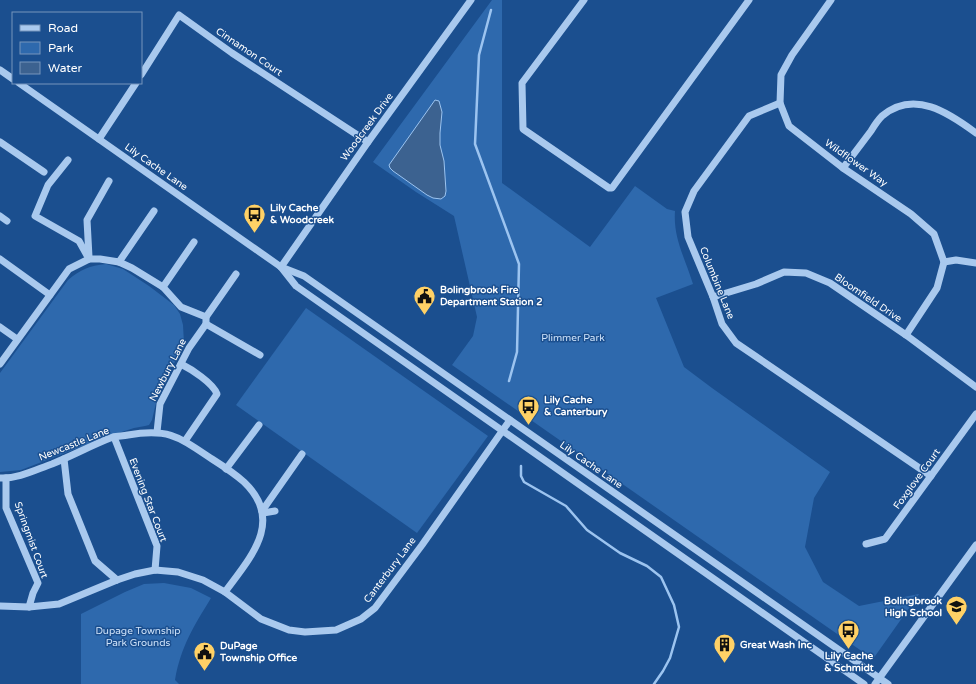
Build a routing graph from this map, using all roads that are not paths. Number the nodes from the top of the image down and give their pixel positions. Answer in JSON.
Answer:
{"nodes":[{"id":1,"x":471,"y":0,"type":"edge"},
{"id":2,"x":584,"y":0,"type":"edge"},
{"id":3,"x":749,"y":0,"type":"edge"},
{"id":4,"x":831,"y":0,"type":"edge"},
{"id":5,"x":0,"y":70,"type":"edge"},
{"id":6,"x":142,"y":73,"type":"edge"},
{"id":7,"x":12,"y":78,"type":"edge"},
{"id":8,"x":20,"y":84,"type":"edge"},
{"id":9,"x":135,"y":84,"type":"edge"},
{"id":10,"x":780,"y":103,"type":"junction"},
{"id":11,"x":976,"y":133,"type":"edge"},
{"id":12,"x":99,"y":139,"type":"junction"},
{"id":13,"x":0,"y":142,"type":"edge"},
{"id":14,"x":368,"y":142,"type":"junction"},
{"id":15,"x":68,"y":160,"type":"dead end"},
{"id":16,"x":843,"y":168,"type":"junction"},
{"id":17,"x":44,"y":172,"type":"dead end"},
{"id":18,"x":109,"y":181,"type":"dead end"},
{"id":19,"x":154,"y":211,"type":"dead end"},
{"id":20,"x":0,"y":216,"type":"edge"},
{"id":21,"x":7,"y":221,"type":"dead end"},
{"id":22,"x":194,"y":242,"type":"dead end"},
{"id":23,"x":0,"y":259,"type":"edge"},
{"id":24,"x":89,"y":259,"type":"junction"},
{"id":25,"x":119,"y":262,"type":"junction"},
{"id":26,"x":944,"y":262,"type":"junction"},
{"id":27,"x":976,"y":263,"type":"edge"},
{"id":28,"x":281,"y":267,"type":"junction"},
{"id":29,"x":236,"y":274,"type":"dead end"},
{"id":30,"x":163,"y":287,"type":"junction"},
{"id":31,"x":50,"y":295,"type":"junction"},
{"id":32,"x":713,"y":298,"type":"junction"},
{"id":33,"x":206,"y":321,"type":"junction"},
{"id":34,"x":0,"y":327,"type":"edge"},
{"id":35,"x":906,"y":335,"type":"junction"},
{"id":36,"x":17,"y":339,"type":"junction"},
{"id":37,"x":260,"y":355,"type":"dead end"},
{"id":38,"x":0,"y":364,"type":"edge"},
{"id":39,"x":181,"y":364,"type":"junction"},
{"id":40,"x":976,"y":387,"type":"edge"},
{"id":41,"x":976,"y":414,"type":"edge"},
{"id":42,"x":510,"y":420,"type":"junction"},
{"id":43,"x":259,"y":425,"type":"dead end"},
{"id":44,"x":502,"y":431,"type":"junction"},
{"id":45,"x":157,"y":432,"type":"junction"},
{"id":46,"x":114,"y":437,"type":"junction"},
{"id":47,"x":185,"y":441,"type":"junction"},
{"id":48,"x":302,"y":454,"type":"dead end"},
{"id":49,"x":64,"y":459,"type":"junction"},
{"id":50,"x":226,"y":469,"type":"junction"},
{"id":51,"x":931,"y":476,"type":"junction"},
{"id":52,"x":3,"y":478,"type":"edge"},
{"id":53,"x":275,"y":511,"type":"dead end"},
{"id":54,"x":262,"y":512,"type":"junction"},
{"id":55,"x":866,"y":544,"type":"dead end"},
{"id":56,"x":976,"y":545,"type":"edge"},
{"id":57,"x":155,"y":570,"type":"junction"},
{"id":58,"x":116,"y":580,"type":"junction"},
{"id":59,"x":225,"y":592,"type":"junction"},
{"id":60,"x":0,"y":606,"type":"edge"},
{"id":61,"x":29,"y":606,"type":"junction"},
{"id":62,"x":877,"y":681,"type":"edge"},
{"id":63,"x":864,"y":684,"type":"edge"},
{"id":64,"x":888,"y":684,"type":"edge"}],
"edges":[{"from":1,"to":14,"type":"street","name":"Woodcreek Drive"},
{"from":2,"to":3,"type":"street"},
{"from":4,"to":10,"type":"street","name":"Wildflower Way"},
{"from":5,"to":7,"type":"street"},
{"from":6,"to":14,"type":"street","name":"Cinnamon Court"},
{"from":8,"to":12,"type":"street","name":"Lily Cache Lane"},
{"from":9,"to":12,"type":"street"},
{"from":10,"to":16,"type":"street","name":"Wildflower Way"},
{"from":10,"to":32,"type":"street","name":"Columbine Lane"},
{"from":11,"to":16,"type":"street"},
{"from":12,"to":28,"type":"street","name":"Lily Cache Lane"},
{"from":13,"to":17,"type":"street"},
{"from":14,"to":28,"type":"street","name":"Woodcreek Drive"},
{"from":15,"to":24,"type":"street"},
{"from":16,"to":26,"type":"street","name":"Wildflower Way"},
{"from":18,"to":24,"type":"street"},
{"from":19,"to":25,"type":"street"},
{"from":20,"to":21,"type":"street"},
{"from":22,"to":30,"type":"street"},
{"from":23,"to":31,"type":"street"},
{"from":24,"to":25,"type":"street"},
{"from":24,"to":31,"type":"street"},
{"from":25,"to":30,"type":"street"},
{"from":26,"to":27,"type":"street"},
{"from":26,"to":35,"type":"street"},
{"from":28,"to":42,"type":"street","name":"Lily Cache Lane"},
{"from":28,"to":44,"type":"street","name":"Lily Cache Lane"},
{"from":29,"to":33,"type":"street","name":"Newbury Lane"},
{"from":30,"to":33,"type":"street"},
{"from":31,"to":36,"type":"street"},
{"from":32,"to":35,"type":"street","name":"Bloomfield Drive"},
{"from":32,"to":51,"type":"street","name":"Columbine Lane"},
{"from":33,"to":37,"type":"street"},
{"from":33,"to":39,"type":"street","name":"Newbury Lane"},
{"from":34,"to":36,"type":"street"},
{"from":35,"to":40,"type":"street","name":"Bloomfield Drive"},
{"from":36,"to":38,"type":"street"},
{"from":39,"to":45,"type":"street","name":"Newbury Lane"},
{"from":39,"to":47,"type":"street"},
{"from":41,"to":51,"type":"street","name":"Foxglove Court"},
{"from":42,"to":44,"type":"street","name":"Canterbury Lane"},
{"from":42,"to":62,"type":"street","name":"Lily Cache Lane"},
{"from":43,"to":50,"type":"street"},
{"from":44,"to":59,"type":"street","name":"Canterbury Lane"},
{"from":44,"to":63,"type":"street","name":"Lily Cache Lane"},
{"from":45,"to":46,"type":"street","name":"Newcastle Lane"},
{"from":45,"to":47,"type":"street"},
{"from":46,"to":49,"type":"street","name":"Newcastle Lane"},
{"from":46,"to":57,"type":"street","name":"Evening Star Court"},
{"from":47,"to":50,"type":"street"},
{"from":48,"to":54,"type":"street"},
{"from":49,"to":52,"type":"street","name":"Newcastle Lane"},
{"from":49,"to":58,"type":"street"},
{"from":50,"to":54,"type":"street"},
{"from":51,"to":55,"type":"street","name":"Foxglove Court"},
{"from":52,"to":61,"type":"street","name":"Springmist Court"},
{"from":53,"to":54,"type":"street"},
{"from":54,"to":59,"type":"street"},
{"from":56,"to":62,"type":"street"},
{"from":57,"to":58,"type":"street","name":"Canterbury Lane"},
{"from":57,"to":59,"type":"street","name":"Canterbury Lane"},
{"from":58,"to":61,"type":"street","name":"Canterbury Lane"},
{"from":60,"to":61,"type":"street","name":"Canterbury Lane"},
{"from":62,"to":64,"type":"street","name":"Lily Cache Lane"}]}
